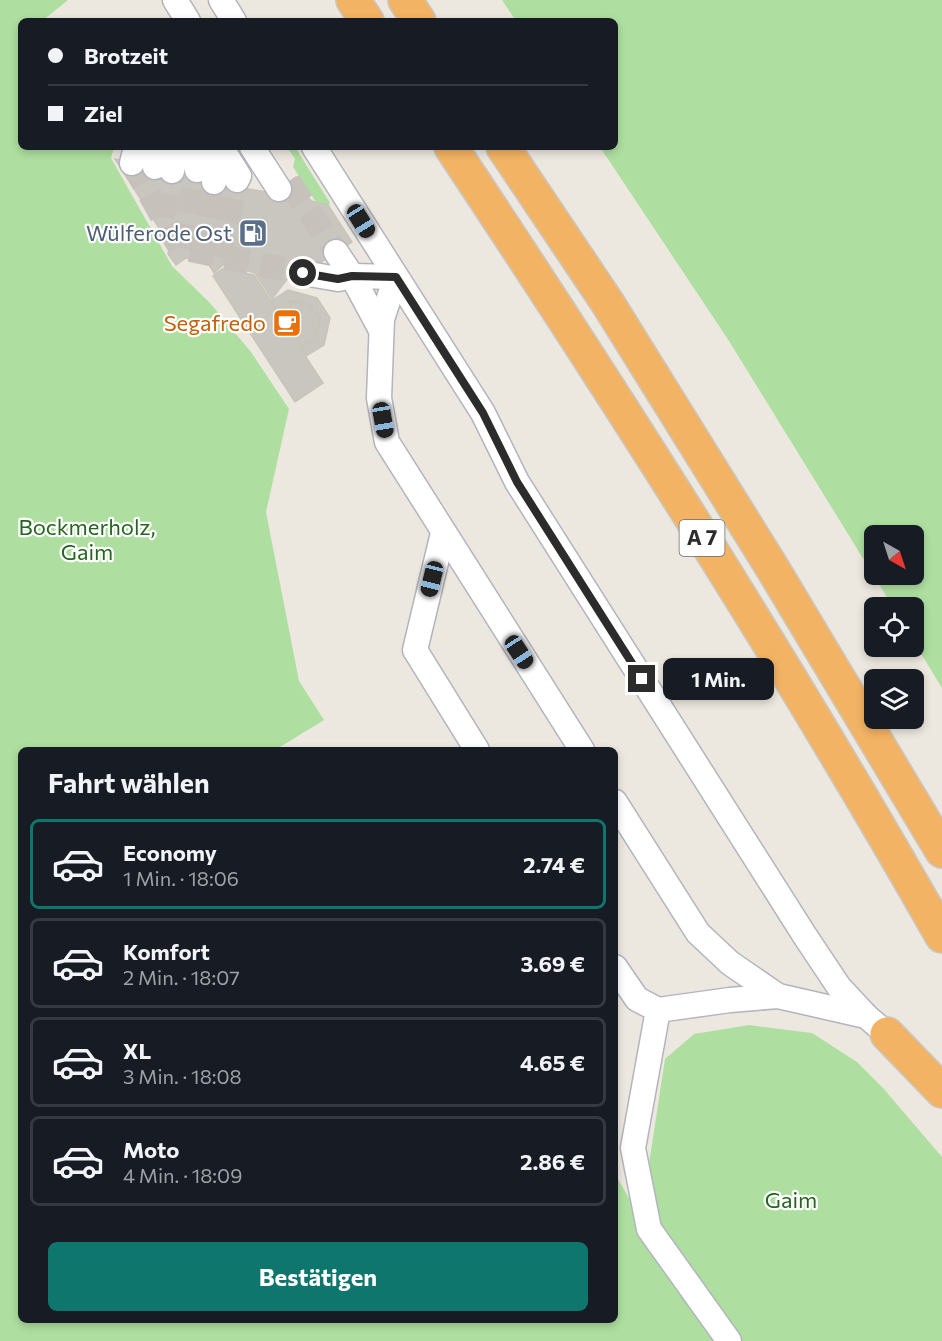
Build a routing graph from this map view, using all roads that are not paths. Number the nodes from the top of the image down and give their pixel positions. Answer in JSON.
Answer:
{"nodes":[{"id":1,"x":221,"y":0,"type":"edge"},
{"id":2,"x":353,"y":0,"type":"edge"},
{"id":3,"x":405,"y":0,"type":"edge"},
{"id":4,"x":232,"y":18,"type":"edge"},
{"id":5,"x":365,"y":18,"type":"edge"},
{"id":6,"x":417,"y":18,"type":"edge"},
{"id":7,"x":174,"y":150,"type":"edge"},
{"id":8,"x":191,"y":150,"type":"edge"},
{"id":9,"x":208,"y":150,"type":"edge"},
{"id":10,"x":223,"y":150,"type":"edge"},
{"id":11,"x":254,"y":150,"type":"edge"},
{"id":12,"x":267,"y":150,"type":"edge"},
{"id":13,"x":316,"y":150,"type":"edge"},
{"id":14,"x":453,"y":150,"type":"edge"},
{"id":15,"x":505,"y":150,"type":"edge"},
{"id":16,"x":150,"y":159,"type":"edge"},
{"id":17,"x":216,"y":177,"type":"junction"},
{"id":18,"x":338,"y":266,"type":"junction"},
{"id":19,"x":303,"y":273,"type":"tunnel mouth"},
{"id":20,"x":396,"y":277,"type":"junction"},
{"id":21,"x":381,"y":330,"type":"junction"},
{"id":22,"x":443,"y":534,"type":"junction"},
{"id":23,"x":475,"y":747,"type":"edge"},
{"id":24,"x":580,"y":747,"type":"edge"},
{"id":25,"x":618,"y":807,"type":"edge"},
{"id":26,"x":942,"y":852,"type":"edge"},
{"id":27,"x":942,"y":936,"type":"edge"},
{"id":28,"x":618,"y":971,"type":"edge"},
{"id":29,"x":778,"y":996,"type":"junction"},
{"id":30,"x":658,"y":1011,"type":"junction"},
{"id":31,"x":876,"y":1025,"type":"junction"},
{"id":32,"x":942,"y":1091,"type":"edge"},
{"id":33,"x":624,"y":1143,"type":"edge"},
{"id":34,"x":729,"y":1341,"type":"edge"}],
"edges":[{"from":1,"to":4,"type":"lane"},
{"from":2,"to":5,"type":"highway"},
{"from":3,"to":6,"type":"highway"},
{"from":7,"to":16,"type":"lane"},
{"from":8,"to":17,"type":"lane"},
{"from":9,"to":17,"type":"lane"},
{"from":10,"to":17,"type":"lane"},
{"from":11,"to":12,"type":"lane"},
{"from":13,"to":20,"type":"lane"},
{"from":14,"to":27,"type":"highway","number":"A 7"},
{"from":15,"to":26,"type":"highway","number":"A 7"},
{"from":18,"to":19,"type":"lane"},
{"from":18,"to":20,"type":"lane"},
{"from":18,"to":21,"type":"lane"},
{"from":20,"to":21,"type":"lane"},
{"from":20,"to":31,"type":"lane"},
{"from":21,"to":22,"type":"lane"},
{"from":22,"to":23,"type":"lane"},
{"from":22,"to":24,"type":"lane"},
{"from":25,"to":29,"type":"lane"},
{"from":28,"to":30,"type":"lane"},
{"from":29,"to":30,"type":"lane"},
{"from":29,"to":31,"type":"lane"},
{"from":30,"to":33,"type":"lane"},
{"from":31,"to":32,"type":"highway"},
{"from":33,"to":34,"type":"lane"}]}
